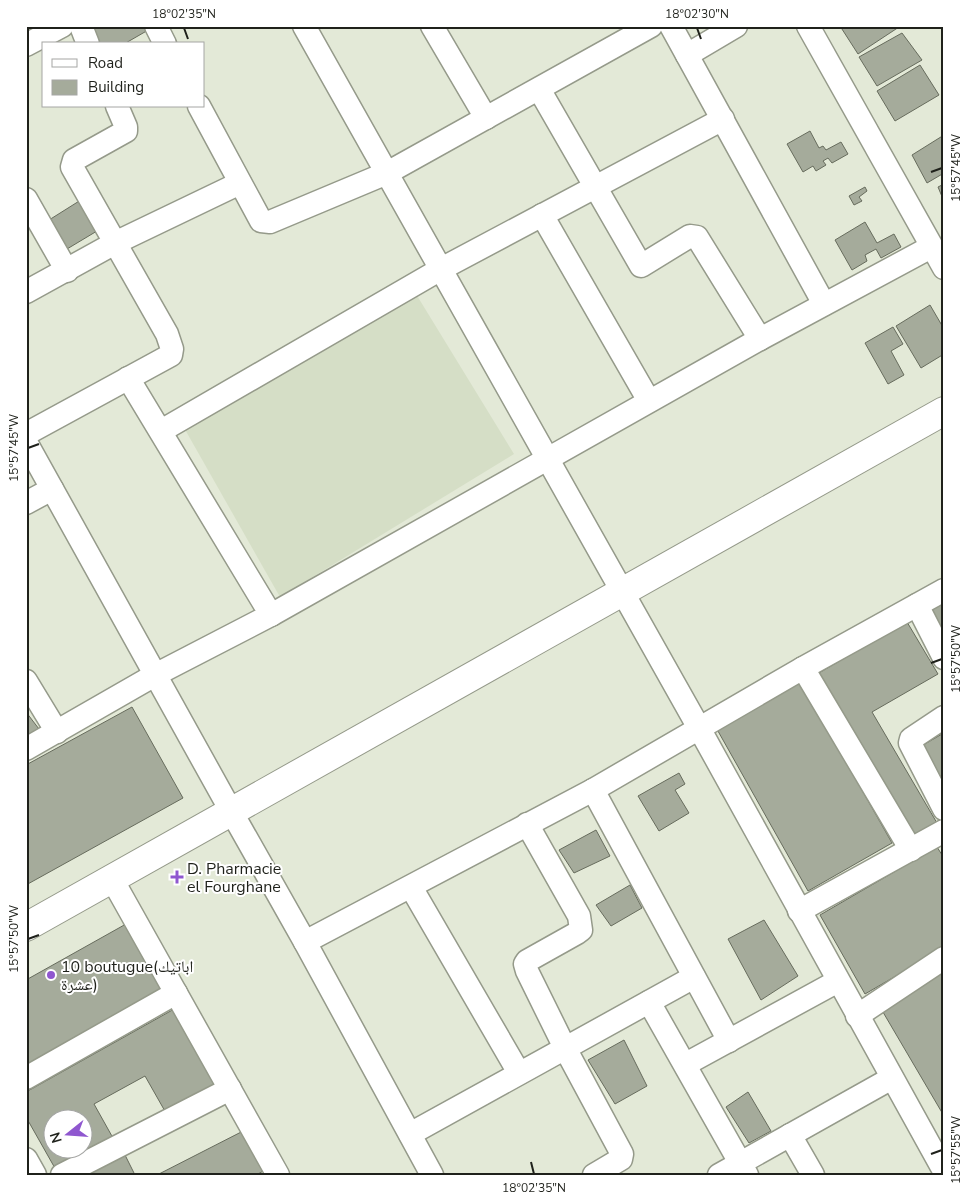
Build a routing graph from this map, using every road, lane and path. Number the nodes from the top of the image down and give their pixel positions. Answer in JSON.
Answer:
{"nodes":[{"id":1,"x":62,"y":26,"type":"edge"},
{"id":2,"x":80,"y":26,"type":"edge"},
{"id":3,"x":304,"y":26,"type":"edge"},
{"id":4,"x":432,"y":26,"type":"edge"},
{"id":5,"x":651,"y":26,"type":"edge"},
{"id":6,"x":671,"y":26,"type":"edge"},
{"id":7,"x":736,"y":26,"type":"edge"},
{"id":8,"x":808,"y":26,"type":"edge"},
{"id":9,"x":87,"y":42,"type":"edge"},
{"id":10,"x":26,"y":45,"type":"edge"},
{"id":11,"x":687,"y":55,"type":"junction"},
{"id":12,"x":539,"y":89,"type":"junction"},
{"id":13,"x":118,"y":108,"type":"edge"},
{"id":14,"x":200,"y":108,"type":"edge"},
{"id":15,"x":486,"y":118,"type":"junction"},
{"id":16,"x":723,"y":119,"type":"junction"},
{"id":17,"x":387,"y":173,"type":"junction"},
{"id":18,"x":240,"y":182,"type":"junction"},
{"id":19,"x":595,"y":187,"type":"junction"},
{"id":20,"x":26,"y":199,"type":"edge"},
{"id":21,"x":542,"y":215,"type":"junction"},
{"id":22,"x":115,"y":243,"type":"junction"},
{"id":23,"x":931,"y":247,"type":"junction"},
{"id":24,"x":944,"y":268,"type":"edge"},
{"id":25,"x":441,"y":269,"type":"junction"},
{"id":26,"x":67,"y":270,"type":"junction"},
{"id":27,"x":26,"y":292,"type":"edge"},
{"id":28,"x":824,"y":304,"type":"junction"},
{"id":29,"x":760,"y":339,"type":"junction"},
{"id":30,"x":128,"y":378,"type":"junction"},
{"id":31,"x":648,"y":402,"type":"junction"},
{"id":32,"x":944,"y":411,"type":"edge"},
{"id":33,"x":161,"y":431,"type":"junction"},
{"id":34,"x":26,"y":434,"type":"edge"},
{"id":35,"x":26,"y":442,"type":"edge"},
{"id":36,"x":547,"y":460,"type":"junction"},
{"id":37,"x":52,"y":489,"type":"junction"},
{"id":38,"x":26,"y":504,"type":"edge"},
{"id":39,"x":944,"y":590,"type":"edge"},
{"id":40,"x":622,"y":592,"type":"junction"},
{"id":41,"x":917,"y":605,"type":"junction"},
{"id":42,"x":271,"y":615,"type":"junction"},
{"id":43,"x":944,"y":658,"type":"edge"},
{"id":44,"x":803,"y":668,"type":"junction"},
{"id":45,"x":155,"y":675,"type":"junction"},
{"id":46,"x":26,"y":681,"type":"edge"},
{"id":47,"x":944,"y":717,"type":"edge"},
{"id":48,"x":699,"y":728,"type":"junction"},
{"id":49,"x":57,"y":732,"type":"junction"},
{"id":50,"x":26,"y":749,"type":"edge"},
{"id":51,"x":593,"y":790,"type":"junction"},
{"id":52,"x":944,"y":809,"type":"edge"},
{"id":53,"x":230,"y":811,"type":"junction"},
{"id":54,"x":527,"y":824,"type":"junction"},
{"id":55,"x":944,"y":831,"type":"edge"},
{"id":56,"x":911,"y":850,"type":"junction"},
{"id":57,"x":112,"y":878,"type":"junction"},
{"id":58,"x":411,"y":886,"type":"junction"},
{"id":59,"x":799,"y":911,"type":"junction"},
{"id":60,"x":26,"y":927,"type":"edge"},
{"id":61,"x":306,"y":942,"type":"junction"},
{"id":62,"x":944,"y":958,"type":"edge"},
{"id":63,"x":694,"y":977,"type":"junction"},
{"id":64,"x":838,"y":981,"type":"junction"},
{"id":65,"x":176,"y":993,"type":"junction"},
{"id":66,"x":649,"y":1002,"type":"junction"},
{"id":67,"x":857,"y":1016,"type":"junction"},
{"id":68,"x":729,"y":1041,"type":"junction"},
{"id":69,"x":565,"y":1048,"type":"junction"},
{"id":70,"x":686,"y":1064,"type":"junction"},
{"id":71,"x":519,"y":1073,"type":"junction"},
{"id":72,"x":26,"y":1078,"type":"edge"},
{"id":73,"x":892,"y":1078,"type":"junction"},
{"id":74,"x":230,"y":1089,"type":"junction"},
{"id":75,"x":410,"y":1134,"type":"junction"},
{"id":76,"x":790,"y":1135,"type":"junction"},
{"id":77,"x":26,"y":1158,"type":"edge"},
{"id":78,"x":744,"y":1169,"type":"edge"},
{"id":79,"x":944,"y":1171,"type":"edge"},
{"id":80,"x":277,"y":1174,"type":"edge"},
{"id":81,"x":35,"y":1175,"type":"edge"},
{"id":82,"x":62,"y":1175,"type":"edge"},
{"id":83,"x":432,"y":1175,"type":"edge"},
{"id":84,"x":594,"y":1175,"type":"edge"},
{"id":85,"x":719,"y":1175,"type":"edge"},
{"id":86,"x":813,"y":1175,"type":"edge"}],
"edges":[{"from":1,"to":10,"type":"street"},
{"from":2,"to":9,"type":"street"},
{"from":3,"to":17,"type":"street"},
{"from":4,"to":15,"type":"street"},
{"from":5,"to":12,"type":"street"},
{"from":6,"to":11,"type":"street"},
{"from":7,"to":11,"type":"street"},
{"from":8,"to":23,"type":"street"},
{"from":11,"to":16,"type":"street"},
{"from":12,"to":15,"type":"street"},
{"from":12,"to":19,"type":"street"},
{"from":13,"to":22,"type":"street"},
{"from":14,"to":18,"type":"street"},
{"from":15,"to":17,"type":"street"},
{"from":16,"to":19,"type":"street"},
{"from":16,"to":28,"type":"street"},
{"from":17,"to":18,"type":"street"},
{"from":17,"to":25,"type":"street"},
{"from":18,"to":22,"type":"street"},
{"from":19,"to":21,"type":"street"},
{"from":19,"to":29,"type":"street"},
{"from":20,"to":26,"type":"street"},
{"from":21,"to":25,"type":"street"},
{"from":21,"to":31,"type":"street"},
{"from":22,"to":26,"type":"street"},
{"from":22,"to":30,"type":"street"},
{"from":23,"to":24,"type":"street"},
{"from":23,"to":28,"type":"street"},
{"from":25,"to":33,"type":"street"},
{"from":25,"to":36,"type":"street"},
{"from":26,"to":27,"type":"street"},
{"from":28,"to":29,"type":"street"},
{"from":29,"to":31,"type":"street"},
{"from":30,"to":33,"type":"street"},
{"from":30,"to":34,"type":"street"},
{"from":31,"to":36,"type":"street"},
{"from":32,"to":40,"type":"street"},
{"from":33,"to":42,"type":"street"},
{"from":35,"to":37,"type":"street"},
{"from":36,"to":40,"type":"street"},
{"from":36,"to":42,"type":"street"},
{"from":37,"to":38,"type":"street"},
{"from":37,"to":45,"type":"street"},
{"from":39,"to":41,"type":"street"},
{"from":40,"to":48,"type":"street"},
{"from":40,"to":53,"type":"street"},
{"from":41,"to":43,"type":"street"},
{"from":41,"to":44,"type":"street"},
{"from":42,"to":45,"type":"street"},
{"from":44,"to":48,"type":"street"},
{"from":44,"to":56,"type":"street"},
{"from":45,"to":49,"type":"street"},
{"from":45,"to":53,"type":"street"},
{"from":46,"to":49,"type":"street"},
{"from":47,"to":52,"type":"street"},
{"from":48,"to":51,"type":"street"},
{"from":48,"to":59,"type":"street"},
{"from":49,"to":50,"type":"street"},
{"from":51,"to":54,"type":"street"},
{"from":51,"to":63,"type":"street"},
{"from":53,"to":57,"type":"street"},
{"from":53,"to":61,"type":"street"},
{"from":54,"to":58,"type":"street"},
{"from":54,"to":69,"type":"street"},
{"from":55,"to":56,"type":"street"},
{"from":56,"to":59,"type":"street"},
{"from":57,"to":60,"type":"street"},
{"from":57,"to":65,"type":"street"},
{"from":58,"to":61,"type":"street"},
{"from":58,"to":71,"type":"street"},
{"from":59,"to":64,"type":"street"},
{"from":61,"to":75,"type":"street"},
{"from":62,"to":67,"type":"street"},
{"from":63,"to":66,"type":"street"},
{"from":63,"to":68,"type":"street"},
{"from":64,"to":67,"type":"street"},
{"from":64,"to":68,"type":"street"},
{"from":65,"to":72,"type":"street"},
{"from":65,"to":74,"type":"street"},
{"from":66,"to":69,"type":"street"},
{"from":66,"to":70,"type":"street"},
{"from":67,"to":73,"type":"street"},
{"from":68,"to":70,"type":"street"},
{"from":69,"to":71,"type":"street"},
{"from":69,"to":84,"type":"street"},
{"from":70,"to":78,"type":"street"},
{"from":71,"to":75,"type":"street"},
{"from":73,"to":76,"type":"street"},
{"from":73,"to":79,"type":"street"},
{"from":74,"to":80,"type":"street"},
{"from":74,"to":82,"type":"street"},
{"from":75,"to":83,"type":"street"},
{"from":76,"to":78,"type":"street"},
{"from":76,"to":86,"type":"street"},
{"from":77,"to":81,"type":"street"},
{"from":78,"to":85,"type":"street"}]}
